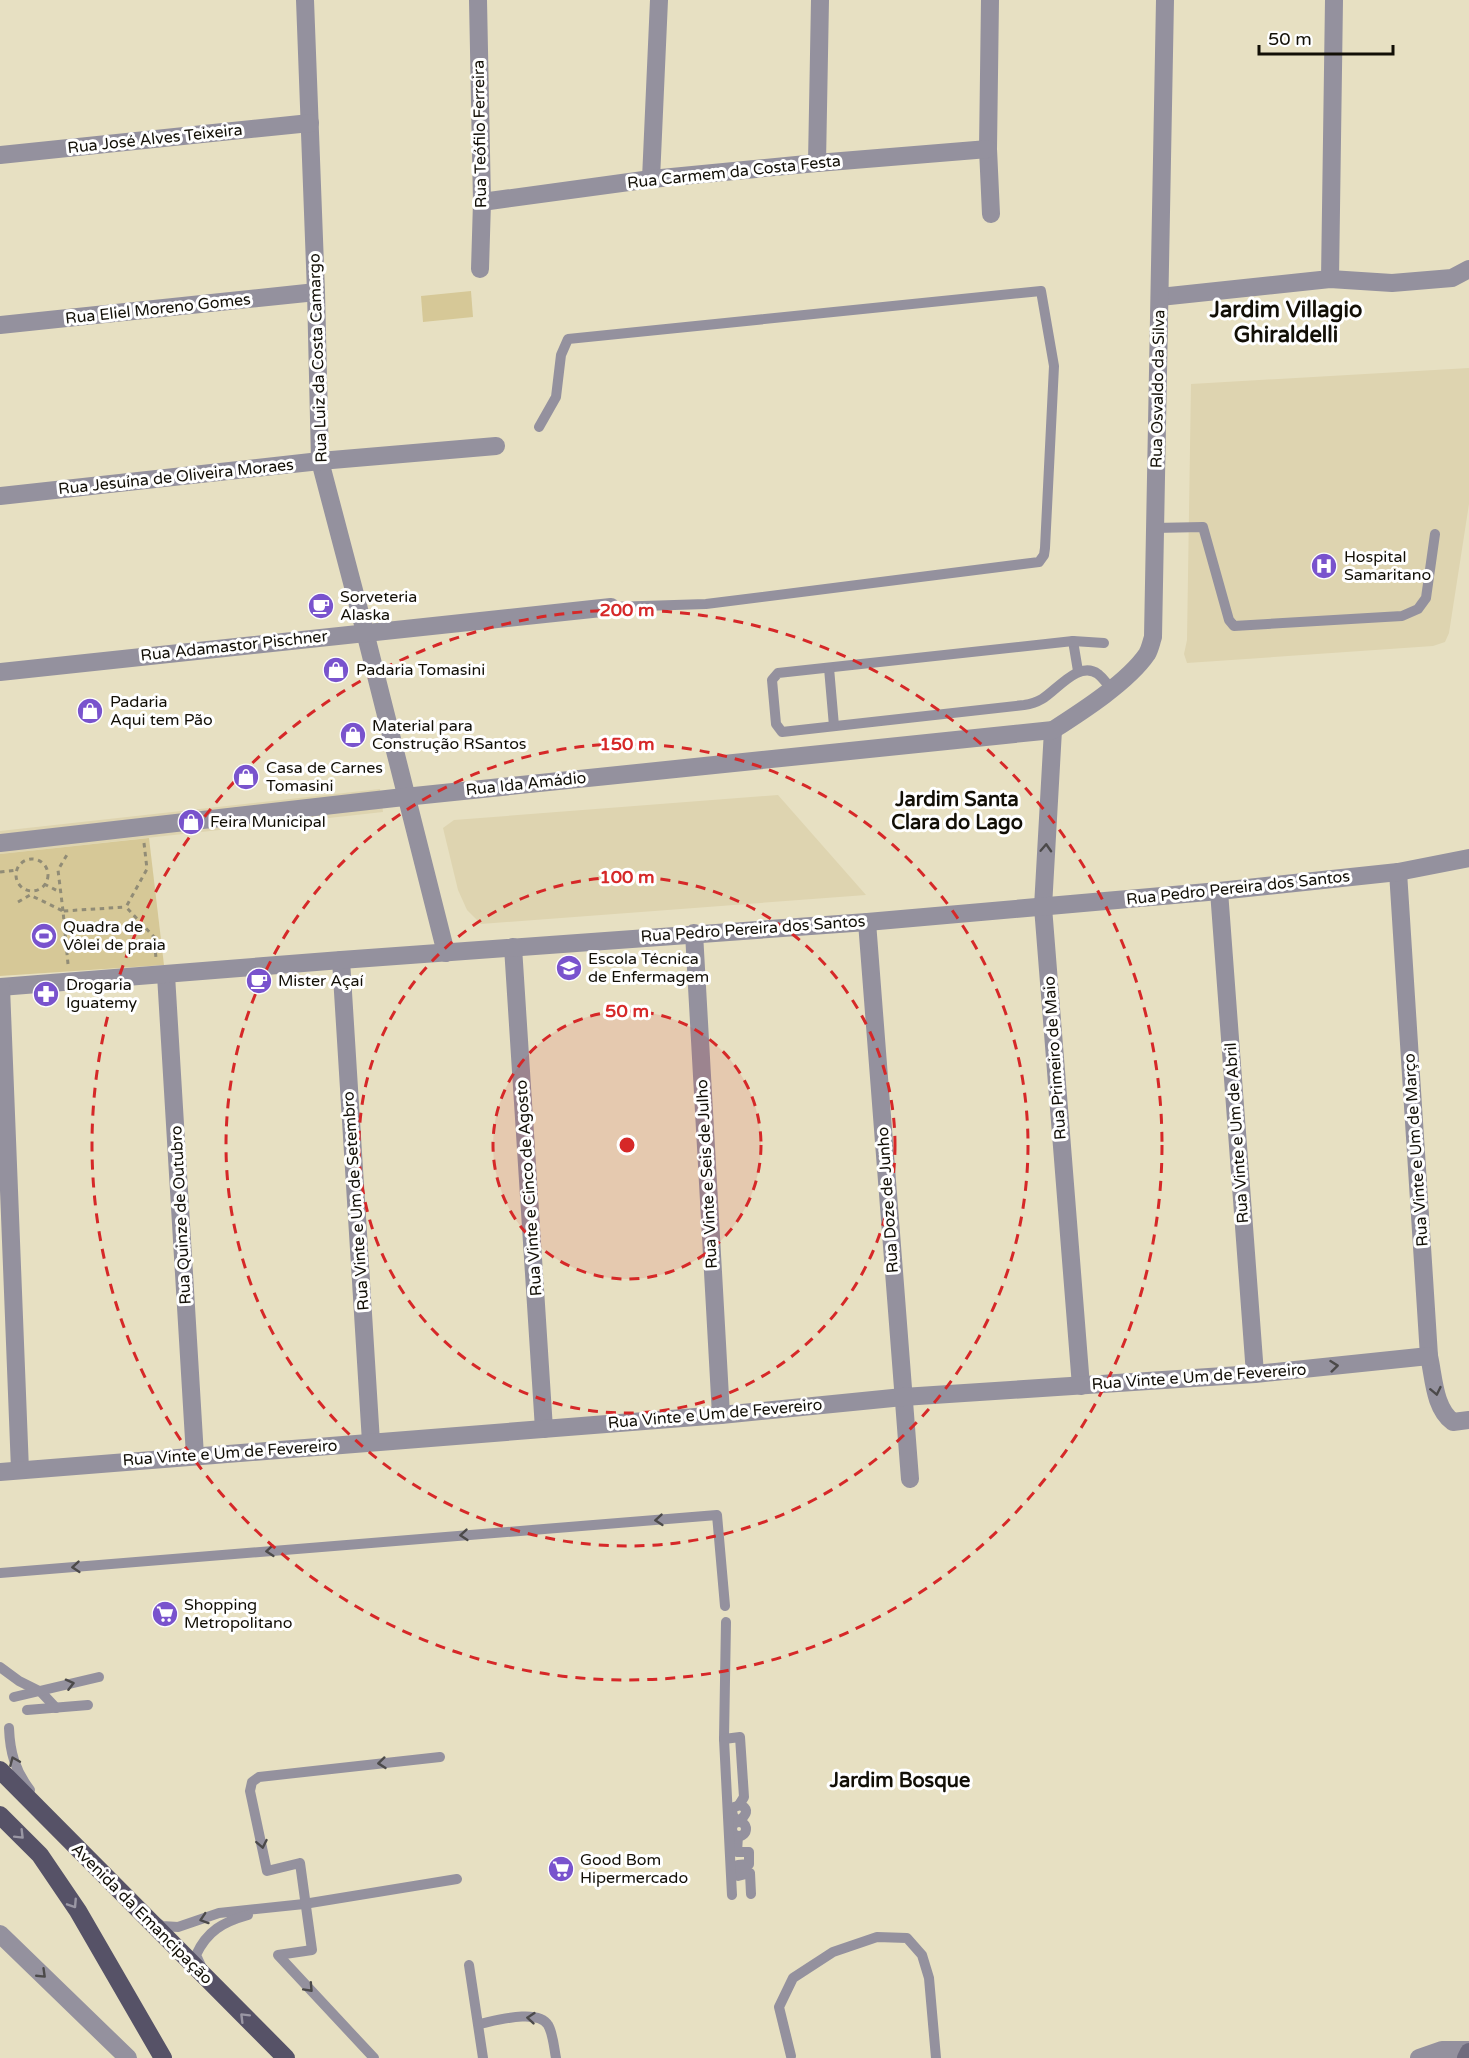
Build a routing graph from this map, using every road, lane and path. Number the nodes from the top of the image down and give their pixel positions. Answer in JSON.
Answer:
{"nodes":[{"id":1,"x":305,"y":0,"type":"edge"},
{"id":2,"x":478,"y":0,"type":"edge"},
{"id":3,"x":659,"y":0,"type":"edge"},
{"id":4,"x":820,"y":0,"type":"edge"},
{"id":5,"x":990,"y":0,"type":"edge"},
{"id":6,"x":1165,"y":0,"type":"edge"},
{"id":7,"x":1334,"y":0,"type":"edge"},
{"id":8,"x":310,"y":123,"type":"junction"},
{"id":9,"x":988,"y":149,"type":"junction"},
{"id":10,"x":0,"y":155,"type":"edge"},
{"id":11,"x":817,"y":163,"type":"junction"},
{"id":12,"x":651,"y":179,"type":"junction"},
{"id":13,"x":482,"y":202,"type":"junction"},
{"id":14,"x":991,"y":214,"type":"dead end"},
{"id":15,"x":480,"y":269,"type":"dead end"},
{"id":16,"x":1469,"y":270,"type":"edge"},
{"id":17,"x":1330,"y":279,"type":"junction"},
{"id":18,"x":316,"y":292,"type":"junction"},
{"id":19,"x":1160,"y":297,"type":"junction"},
{"id":20,"x":0,"y":326,"type":"edge"},
{"id":21,"x":539,"y":427,"type":"dead end"},
{"id":22,"x":496,"y":446,"type":"dead end"},
{"id":23,"x":320,"y":461,"type":"junction"},
{"id":24,"x":0,"y":496,"type":"edge"},
{"id":25,"x":1154,"y":528,"type":"junction"},
{"id":26,"x":1435,"y":534,"type":"dead end"},
{"id":27,"x":610,"y":607,"type":"joint"},
{"id":28,"x":365,"y":632,"type":"junction"},
{"id":29,"x":1073,"y":641,"type":"junction"},
{"id":30,"x":1104,"y":643,"type":"dead end"},
{"id":31,"x":829,"y":668,"type":"junction"},
{"id":32,"x":1078,"y":671,"type":"junction"},
{"id":33,"x":0,"y":672,"type":"edge"},
{"id":34,"x":1111,"y":688,"type":"junction"},
{"id":35,"x":834,"y":726,"type":"junction"},
{"id":36,"x":1053,"y":730,"type":"junction"},
{"id":37,"x":406,"y":797,"type":"junction"},
{"id":38,"x":0,"y":843,"type":"edge"},
{"id":39,"x":144,"y":843,"type":"dead end"},
{"id":40,"x":69,"y":850,"type":"dead end"},
{"id":41,"x":1469,"y":858,"type":"edge"},
{"id":42,"x":16,"y":870,"type":"junction"},
{"id":43,"x":0,"y":872,"type":"edge"},
{"id":44,"x":1398,"y":872,"type":"junction"},
{"id":45,"x":44,"y":884,"type":"junction"},
{"id":46,"x":1219,"y":891,"type":"junction"},
{"id":47,"x":60,"y":892,"type":"junction"},
{"id":48,"x":18,"y":902,"type":"dead end"},
{"id":49,"x":126,"y":907,"type":"junction"},
{"id":50,"x":1043,"y":907,"type":"junction"},
{"id":51,"x":63,"y":911,"type":"junction"},
{"id":52,"x":867,"y":921,"type":"junction"},
{"id":53,"x":694,"y":933,"type":"junction"},
{"id":54,"x":154,"y":937,"type":"dead end"},
{"id":55,"x":513,"y":947,"type":"junction"},
{"id":56,"x":446,"y":953,"type":"junction"},
{"id":57,"x":341,"y":960,"type":"junction"},
{"id":58,"x":68,"y":967,"type":"dead end"},
{"id":59,"x":166,"y":975,"type":"junction"},
{"id":60,"x":1,"y":987,"type":"edge"},
{"id":61,"x":1429,"y":1356,"type":"junction"},
{"id":62,"x":1255,"y":1374,"type":"junction"},
{"id":63,"x":1081,"y":1386,"type":"junction"},
{"id":64,"x":903,"y":1397,"type":"junction"},
{"id":65,"x":721,"y":1414,"type":"junction"},
{"id":66,"x":1461,"y":1421,"type":"edge"},
{"id":67,"x":544,"y":1429,"type":"junction"},
{"id":68,"x":371,"y":1442,"type":"junction"},
{"id":69,"x":195,"y":1456,"type":"junction"},
{"id":70,"x":20,"y":1470,"type":"junction"},
{"id":71,"x":0,"y":1472,"type":"edge"},
{"id":72,"x":910,"y":1479,"type":"dead end"},
{"id":73,"x":0,"y":1573,"type":"edge"},
{"id":74,"x":725,"y":1606,"type":"dead end"},
{"id":75,"x":726,"y":1622,"type":"dead end"},
{"id":76,"x":0,"y":1667,"type":"edge"},
{"id":77,"x":99,"y":1677,"type":"dead end"},
{"id":78,"x":41,"y":1692,"type":"junction"},
{"id":79,"x":14,"y":1697,"type":"dead end"},
{"id":80,"x":88,"y":1705,"type":"dead end"},
{"id":81,"x":56,"y":1708,"type":"junction"},
{"id":82,"x":27,"y":1710,"type":"dead end"},
{"id":83,"x":9,"y":1728,"type":"dead end"},
{"id":84,"x":724,"y":1738,"type":"junction"},
{"id":85,"x":440,"y":1757,"type":"dead end"},
{"id":86,"x":0,"y":1770,"type":"edge"},
{"id":87,"x":0,"y":1815,"type":"edge"},
{"id":88,"x":54,"y":1825,"type":"junction"},
{"id":89,"x":457,"y":1879,"type":"dead end"},
{"id":90,"x":750,"y":1894,"type":"dead end"},
{"id":91,"x":732,"y":1895,"type":"dead end"},
{"id":92,"x":304,"y":1904,"type":"junction"},
{"id":93,"x":282,"y":1906,"type":"junction"},
{"id":94,"x":140,"y":1913,"type":"junction"},
{"id":95,"x":0,"y":1934,"type":"edge"},
{"id":96,"x":469,"y":1965,"type":"dead end"},
{"id":97,"x":208,"y":1982,"type":"junction"},
{"id":98,"x":479,"y":2024,"type":"junction"},
{"id":99,"x":1469,"y":2051,"type":"edge"},
{"id":100,"x":790,"y":2056,"type":"dead end"},
{"id":101,"x":128,"y":2058,"type":"edge"},
{"id":102,"x":163,"y":2058,"type":"edge"},
{"id":103,"x":285,"y":2058,"type":"edge"},
{"id":104,"x":374,"y":2058,"type":"edge"},
{"id":105,"x":483,"y":2058,"type":"edge"},
{"id":106,"x":556,"y":2058,"type":"edge"},
{"id":107,"x":936,"y":2058,"type":"edge"},
{"id":108,"x":1419,"y":2058,"type":"edge"},
{"id":109,"x":1466,"y":2058,"type":"edge"}],
"edges":[{"from":1,"to":8,"type":"street","name":"Rua Luiz da Costa Camargo"},
{"from":2,"to":13,"type":"street","name":"Rua Teófilo Ferreira"},
{"from":3,"to":12,"type":"street"},
{"from":4,"to":11,"type":"street"},
{"from":5,"to":9,"type":"street"},
{"from":6,"to":19,"type":"street","name":"Rua Osvaldo da Silva"},
{"from":7,"to":17,"type":"street"},
{"from":8,"to":10,"type":"street","name":"Rua José Alves Teixeira"},
{"from":8,"to":18,"type":"street","name":"Rua Luiz da Costa Camargo"},
{"from":9,"to":11,"type":"street","name":"Rua Carmem da Costa Festa"},
{"from":9,"to":14,"type":"street"},
{"from":11,"to":12,"type":"street","name":"Rua Carmem da Costa Festa"},
{"from":12,"to":13,"type":"street","name":"Rua Carmem da Costa Festa"},
{"from":13,"to":15,"type":"street","name":"Rua Teófilo Ferreira"},
{"from":16,"to":17,"type":"street"},
{"from":17,"to":19,"type":"street"},
{"from":18,"to":20,"type":"street","name":"Rua Eliel Moreno Gomes"},
{"from":18,"to":23,"type":"street","name":"Rua Luiz da Costa Camargo"},
{"from":19,"to":25,"type":"street","name":"Rua Osvaldo da Silva"},
{"from":21,"to":27,"type":"lane"},
{"from":22,"to":23,"type":"street","name":"Rua Jesuína de Oliveira Moraes"},
{"from":23,"to":24,"type":"street","name":"Rua Jesuína de Oliveira Moraes"},
{"from":23,"to":28,"type":"street","name":"Rua Luiz da Costa Camargo"},
{"from":25,"to":26,"type":"lane"},
{"from":25,"to":34,"type":"street","name":"Rua Osvaldo da Silva"},
{"from":27,"to":28,"type":"street","name":"Rua Adamastor Pischner"},
{"from":28,"to":33,"type":"street","name":"Rua Adamastor Pischner"},
{"from":28,"to":37,"type":"street","name":"Rua Luiz da Costa Camargo"},
{"from":29,"to":30,"type":"lane"},
{"from":29,"to":31,"type":"lane"},
{"from":29,"to":32,"type":"lane"},
{"from":31,"to":35,"type":"lane"},
{"from":31,"to":35,"type":"lane"},
{"from":32,"to":34,"type":"lane"},
{"from":32,"to":35,"type":"lane"},
{"from":34,"to":36,"type":"street","name":"Rua Osvaldo da Silva"},
{"from":36,"to":37,"type":"street","name":"Rua Ida Amádio"},
{"from":50,"to":36,"type":"street","name":"Rua Primeiro de Maio","one_way":true},
{"from":37,"to":38,"type":"street","name":"Rua Ida Amádio"},
{"from":37,"to":56,"type":"street","name":"Rua Luiz da Costa Camargo"},
{"from":39,"to":49,"type":"path"},
{"from":40,"to":47,"type":"path"},
{"from":41,"to":44,"type":"street","name":"Rua Pedro Pereira dos Santos"},
{"from":42,"to":43,"type":"path"},
{"from":42,"to":45,"type":"path"},
{"from":42,"to":45,"type":"path"},
{"from":44,"to":46,"type":"street","name":"Rua Pedro Pereira dos Santos"},
{"from":44,"to":61,"type":"street","name":"Rua Vinte e Um de Março"},
{"from":45,"to":47,"type":"path"},
{"from":46,"to":50,"type":"street","name":"Rua Pedro Pereira dos Santos"},
{"from":46,"to":62,"type":"street","name":"Rua Vinte e Um de Abril"},
{"from":47,"to":51,"type":"path"},
{"from":48,"to":51,"type":"path"},
{"from":49,"to":51,"type":"path"},
{"from":49,"to":54,"type":"path"},
{"from":50,"to":52,"type":"street","name":"Rua Pedro Pereira dos Santos"},
{"from":50,"to":63,"type":"street","name":"Rua Primeiro de Maio"},
{"from":51,"to":58,"type":"path"},
{"from":52,"to":53,"type":"street","name":"Rua Pedro Pereira dos Santos"},
{"from":52,"to":64,"type":"street","name":"Rua Doze de Junho"},
{"from":53,"to":55,"type":"street","name":"Rua Pedro Pereira dos Santos"},
{"from":53,"to":65,"type":"street","name":"Rua Vinte e Seis de Julho"},
{"from":55,"to":56,"type":"street","name":"Rua Pedro Pereira dos Santos"},
{"from":55,"to":67,"type":"street","name":"Rua Vinte e Cinco de Agosto"},
{"from":56,"to":57,"type":"street","name":"Rua Pedro Pereira dos Santos"},
{"from":57,"to":59,"type":"street","name":"Rua Pedro Pereira dos Santos"},
{"from":57,"to":68,"type":"street","name":"Rua Vinte e Um de Setembro"},
{"from":59,"to":60,"type":"street","name":"Rua Pedro Pereira dos Santos"},
{"from":59,"to":69,"type":"street","name":"Rua Quinze de Outubro"},
{"from":60,"to":70,"type":"street"},
{"from":62,"to":61,"type":"street","name":"Rua Vinte e Um de Fevereiro","one_way":true},
{"from":61,"to":66,"type":"street","name":"Rua Vinte e Um de Março","one_way":true},
{"from":62,"to":63,"type":"street","name":"Rua Vinte e Um de Fevereiro"},
{"from":63,"to":64,"type":"street","name":"Rua Vinte e Um de Fevereiro"},
{"from":64,"to":65,"type":"street","name":"Rua Vinte e Um de Fevereiro"},
{"from":64,"to":72,"type":"street","name":"Rua Doze de Junho"},
{"from":65,"to":67,"type":"street","name":"Rua Vinte e Um de Fevereiro"},
{"from":67,"to":68,"type":"street","name":"Rua Vinte e Um de Fevereiro"},
{"from":68,"to":69,"type":"street","name":"Rua Vinte e Um de Fevereiro"},
{"from":69,"to":70,"type":"street","name":"Rua Vinte e Um de Fevereiro"},
{"from":70,"to":71,"type":"street","name":"Rua Vinte e Um de Fevereiro"},
{"from":74,"to":73,"type":"lane","one_way":true},
{"from":75,"to":84,"type":"lane"},
{"from":76,"to":78,"type":"lane"},
{"from":78,"to":77,"type":"lane","one_way":true},
{"from":78,"to":79,"type":"lane"},
{"from":78,"to":81,"type":"lane"},
{"from":80,"to":81,"type":"lane"},
{"from":81,"to":82,"type":"lane"},
{"from":88,"to":83,"type":"lane","one_way":true},
{"from":84,"to":90,"type":"lane"},
{"from":84,"to":91,"type":"lane"},
{"from":85,"to":92,"type":"lane","one_way":true},
{"from":86,"to":88,"type":"main road","name":"Avenida da Emancipação"},
{"from":87,"to":102,"type":"main road","name":"Avenida da Emancipação","one_way":true},
{"from":88,"to":94,"type":"main road","name":"Avenida da Emancipação"},
{"from":89,"to":92,"type":"lane"},
{"from":92,"to":93,"type":"lane"},
{"from":92,"to":104,"type":"lane","one_way":true},
{"from":93,"to":94,"type":"lane","one_way":true},
{"from":93,"to":97,"type":"lane"},
{"from":94,"to":97,"type":"main road","name":"Avenida da Emancipação"},
{"from":95,"to":101,"type":"street","one_way":true},
{"from":96,"to":98,"type":"lane"},
{"from":103,"to":97,"type":"main road","name":"Avenida da Emancipação","one_way":true},
{"from":98,"to":105,"type":"lane"},
{"from":106,"to":98,"type":"lane","one_way":true},
{"from":99,"to":108,"type":"street"},
{"from":99,"to":109,"type":"street"},
{"from":100,"to":107,"type":"lane"}]}
